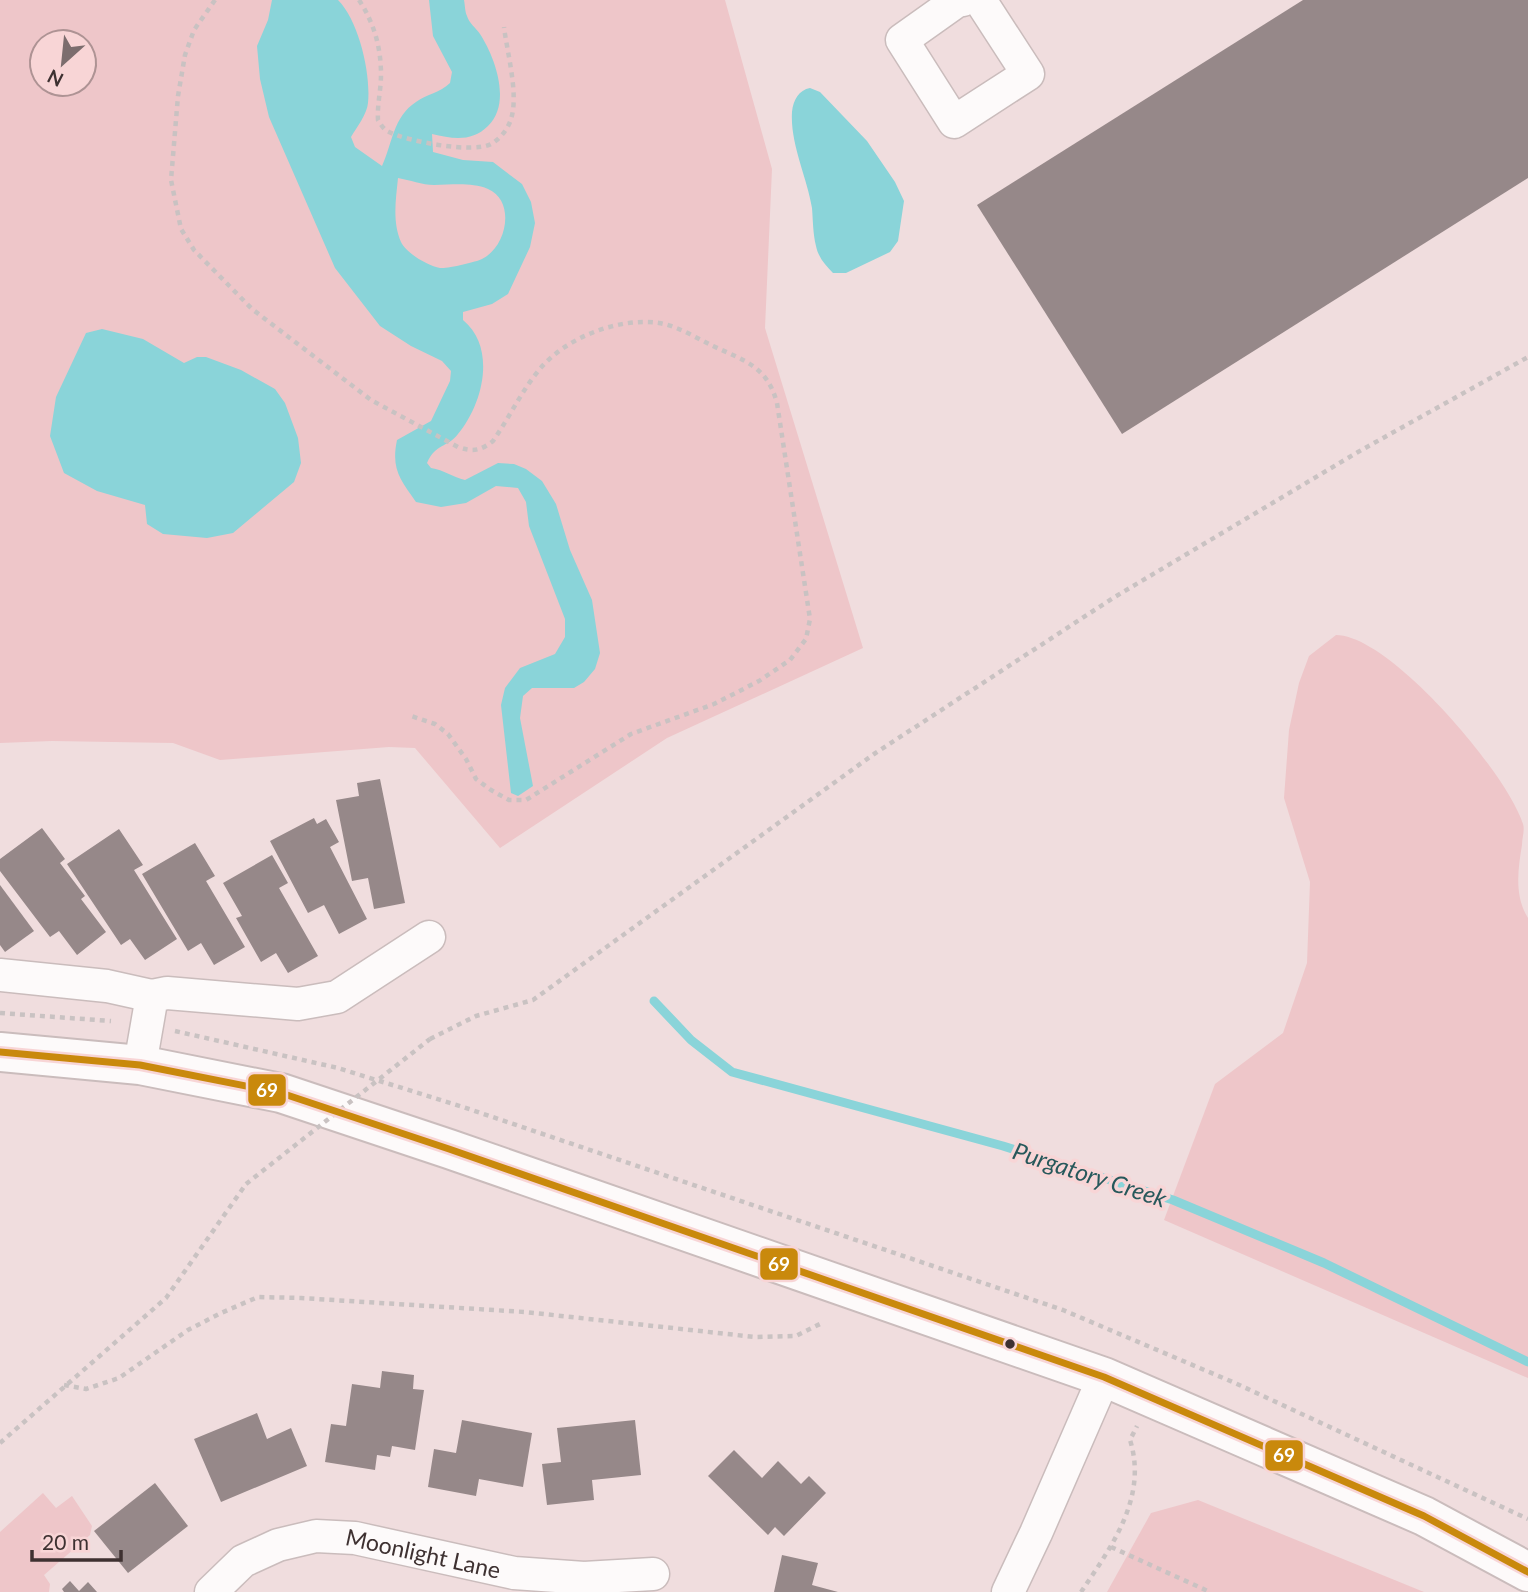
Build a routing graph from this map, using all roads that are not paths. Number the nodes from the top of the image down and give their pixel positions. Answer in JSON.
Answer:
{"nodes":[{"id":1,"x":963,"y":0,"type":"edge"},
{"id":2,"x":980,"y":0,"type":"edge"},
{"id":3,"x":429,"y":937,"type":"dead end"},
{"id":4,"x":0,"y":975,"type":"edge"},
{"id":5,"x":152,"y":996,"type":"junction"},
{"id":6,"x":0,"y":1052,"type":"edge"},
{"id":7,"x":140,"y":1065,"type":"junction"},
{"id":8,"x":1104,"y":1377,"type":"junction"},
{"id":9,"x":1528,"y":1572,"type":"edge"},
{"id":10,"x":653,"y":1574,"type":"dead end"},
{"id":11,"x":211,"y":1592,"type":"edge"},
{"id":12,"x":1008,"y":1592,"type":"edge"}],
"edges":[{"from":1,"to":2,"type":"street"},
{"from":3,"to":5,"type":"street"},
{"from":4,"to":5,"type":"street"},
{"from":5,"to":7,"type":"street"},
{"from":6,"to":7,"type":"main road"},
{"from":7,"to":8,"type":"main road"},
{"from":8,"to":9,"type":"main road"},
{"from":8,"to":12,"type":"street"},
{"from":10,"to":11,"type":"street","name":"Moonlight Lane"}]}
